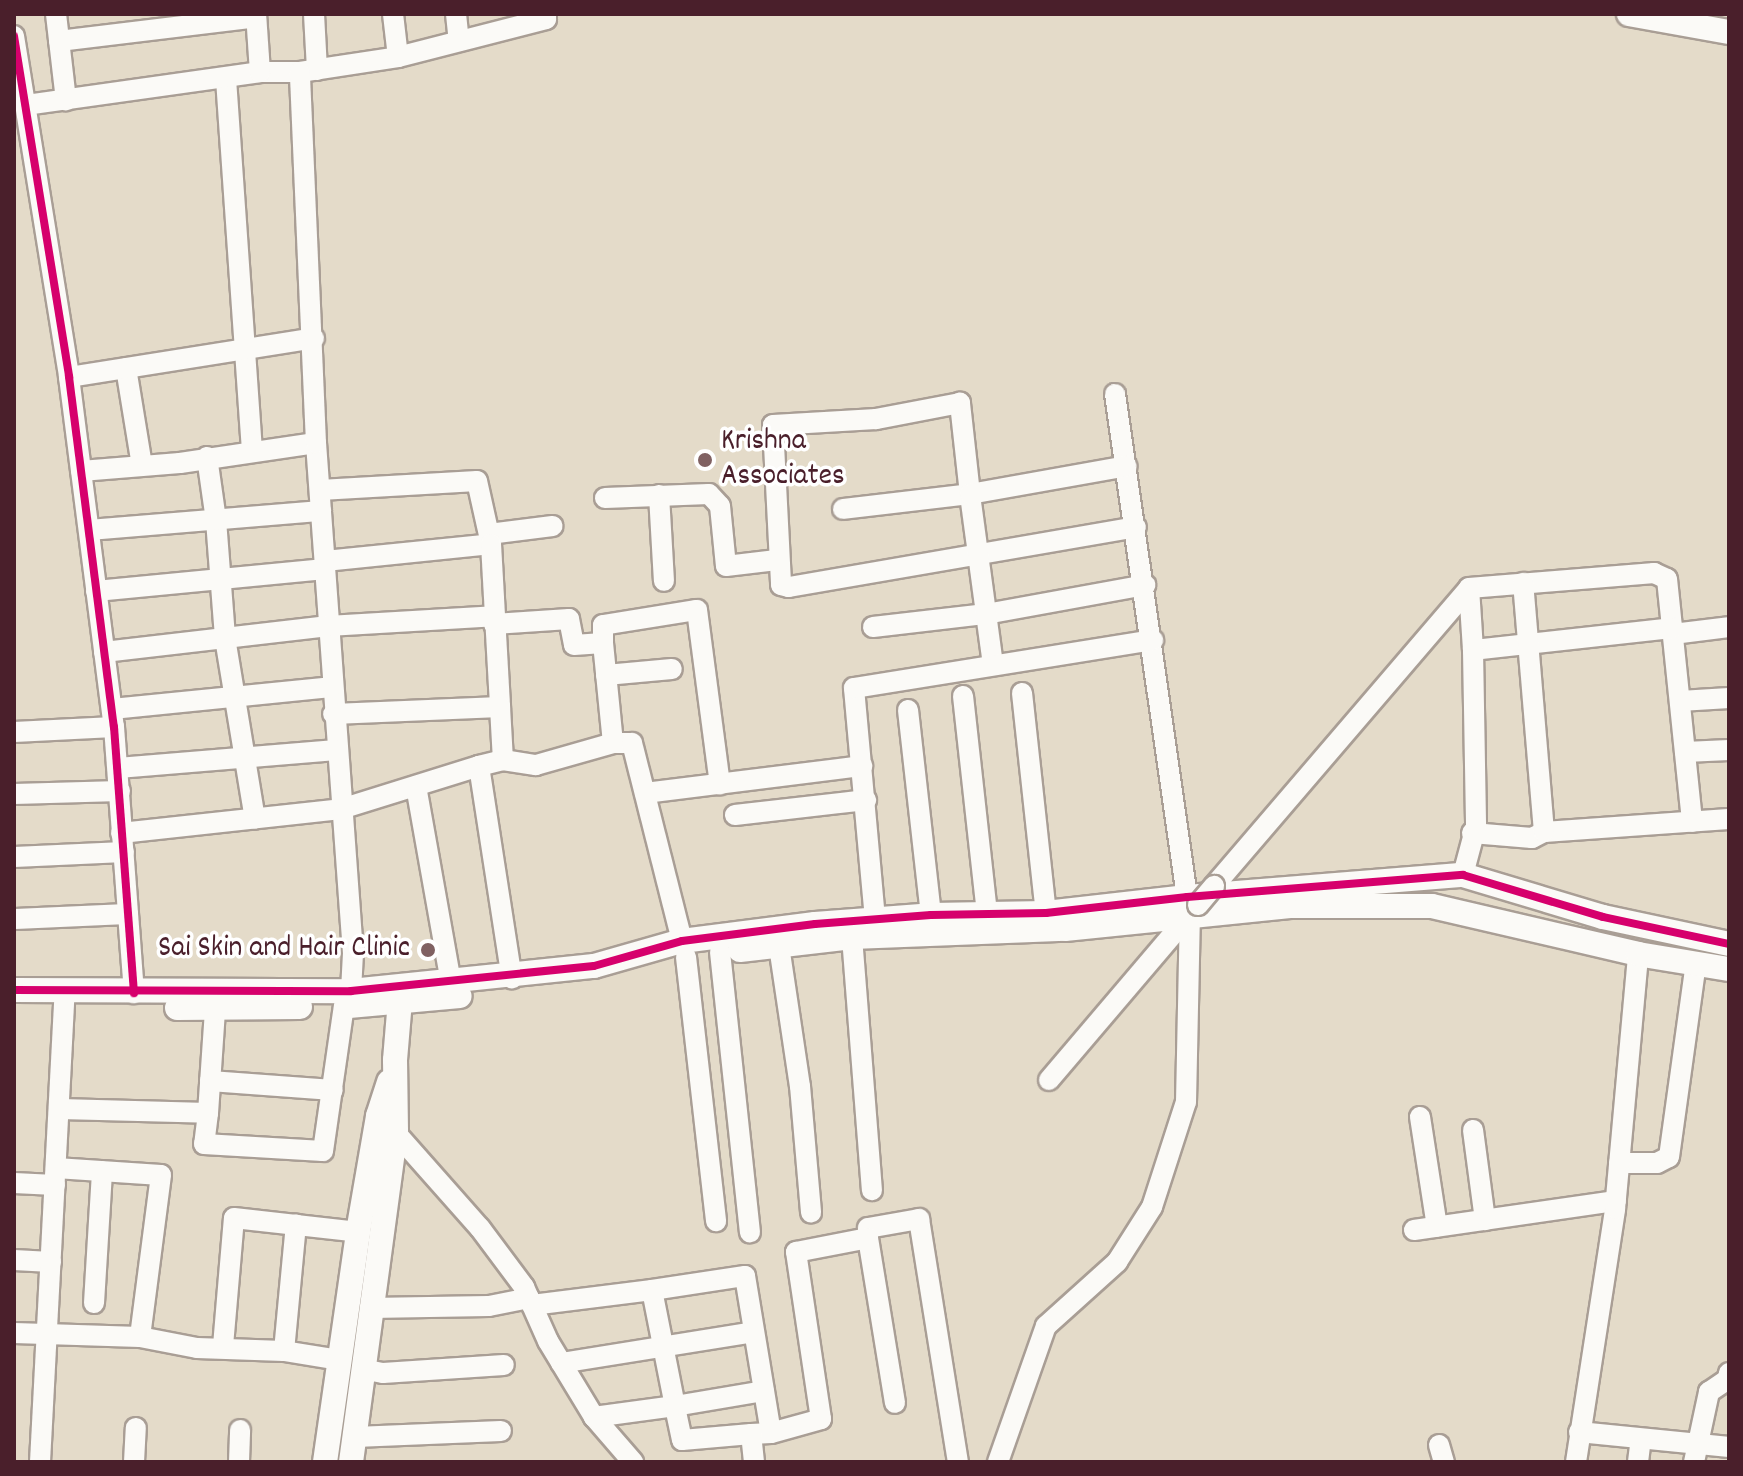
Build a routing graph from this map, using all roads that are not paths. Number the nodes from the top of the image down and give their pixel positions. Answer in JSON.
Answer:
{"nodes":[{"id":1,"x":56,"y":14,"type":"edge"},
{"id":2,"x":314,"y":14,"type":"edge"},
{"id":3,"x":393,"y":14,"type":"edge"},
{"id":4,"x":456,"y":14,"type":"edge"},
{"id":5,"x":546,"y":14,"type":"edge"},
{"id":6,"x":1629,"y":14,"type":"edge"},
{"id":7,"x":256,"y":15,"type":"edge"},
{"id":8,"x":1729,"y":32,"type":"edge"},
{"id":9,"x":14,"y":36,"type":"edge"},
{"id":10,"x":59,"y":41,"type":"junction"},
{"id":11,"x":459,"y":41,"type":"junction"},
{"id":12,"x":398,"y":57,"type":"junction"},
{"id":13,"x":308,"y":71,"type":"junction"},
{"id":14,"x":260,"y":72,"type":"junction"},
{"id":15,"x":226,"y":79,"type":"junction"},
{"id":16,"x":21,"y":92,"type":"edge"},
{"id":17,"x":66,"y":100,"type":"junction"},
{"id":18,"x":314,"y":338,"type":"junction"},
{"id":19,"x":243,"y":349,"type":"junction"},
{"id":20,"x":126,"y":368,"type":"junction"},
{"id":21,"x":69,"y":377,"type":"junction"},
{"id":22,"x":1115,"y":394,"type":"dead end"},
{"id":23,"x":316,"y":443,"type":"junction"},
{"id":24,"x":252,"y":451,"type":"junction"},
{"id":25,"x":207,"y":457,"type":"junction"},
{"id":26,"x":142,"y":466,"type":"junction"},
{"id":27,"x":1127,"y":466,"type":"junction"},
{"id":28,"x":81,"y":471,"type":"junction"},
{"id":29,"x":970,"y":494,"type":"junction"},
{"id":30,"x":659,"y":495,"type":"junction"},
{"id":31,"x":605,"y":498,"type":"dead end"},
{"id":32,"x":321,"y":501,"type":"junction"},
{"id":33,"x":843,"y":509,"type":"dead end"},
{"id":34,"x":216,"y":520,"type":"junction"},
{"id":35,"x":552,"y":526,"type":"dead end"},
{"id":36,"x":1136,"y":527,"type":"junction"},
{"id":37,"x":89,"y":530,"type":"junction"},
{"id":38,"x":490,"y":539,"type":"junction"},
{"id":39,"x":978,"y":553,"type":"junction"},
{"id":40,"x":777,"y":560,"type":"junction"},
{"id":41,"x":325,"y":565,"type":"junction"},
{"id":42,"x":219,"y":579,"type":"junction"},
{"id":43,"x":664,"y":581,"type":"dead end"},
{"id":44,"x":1523,"y":583,"type":"junction"},
{"id":45,"x":1145,"y":585,"type":"junction"},
{"id":46,"x":1469,"y":588,"type":"junction"},
{"id":47,"x":96,"y":591,"type":"junction"},
{"id":48,"x":986,"y":614,"type":"junction"},
{"id":49,"x":494,"y":620,"type":"junction"},
{"id":50,"x":328,"y":626,"type":"junction"},
{"id":51,"x":873,"y":627,"type":"dead end"},
{"id":52,"x":1729,"y":627,"type":"edge"},
{"id":53,"x":1673,"y":631,"type":"junction"},
{"id":54,"x":225,"y":638,"type":"junction"},
{"id":55,"x":1153,"y":640,"type":"junction"},
{"id":56,"x":603,"y":643,"type":"junction"},
{"id":57,"x":1528,"y":646,"type":"junction"},
{"id":58,"x":1473,"y":650,"type":"junction"},
{"id":59,"x":104,"y":652,"type":"junction"},
{"id":60,"x":993,"y":665,"type":"junction"},
{"id":61,"x":672,"y":669,"type":"dead end"},
{"id":62,"x":606,"y":675,"type":"junction"},
{"id":63,"x":331,"y":687,"type":"junction"},
{"id":64,"x":1022,"y":693,"type":"dead end"},
{"id":65,"x":963,"y":696,"type":"dead end"},
{"id":66,"x":233,"y":697,"type":"junction"},
{"id":67,"x":1729,"y":698,"type":"edge"},
{"id":68,"x":1680,"y":701,"type":"junction"},
{"id":69,"x":500,"y":707,"type":"junction"},
{"id":70,"x":908,"y":710,"type":"dead end"},
{"id":71,"x":333,"y":714,"type":"junction"},
{"id":72,"x":113,"y":718,"type":"junction"},
{"id":73,"x":14,"y":732,"type":"edge"},
{"id":74,"x":613,"y":743,"type":"junction"},
{"id":75,"x":336,"y":750,"type":"junction"},
{"id":76,"x":1729,"y":750,"type":"edge"},
{"id":77,"x":1685,"y":752,"type":"junction"},
{"id":78,"x":243,"y":758,"type":"junction"},
{"id":79,"x":503,"y":760,"type":"junction"},
{"id":80,"x":479,"y":766,"type":"junction"},
{"id":81,"x":862,"y":766,"type":"junction"},
{"id":82,"x":118,"y":768,"type":"junction"},
{"id":83,"x":720,"y":784,"type":"junction"},
{"id":84,"x":416,"y":786,"type":"junction"},
{"id":85,"x":120,"y":791,"type":"junction"},
{"id":86,"x":645,"y":793,"type":"junction"},
{"id":87,"x":14,"y":794,"type":"edge"},
{"id":88,"x":866,"y":800,"type":"junction"},
{"id":89,"x":341,"y":809,"type":"junction"},
{"id":90,"x":735,"y":815,"type":"dead end"},
{"id":91,"x":255,"y":819,"type":"junction"},
{"id":92,"x":1729,"y":819,"type":"edge"},
{"id":93,"x":1692,"y":822,"type":"junction"},
{"id":94,"x":1544,"y":832,"type":"junction"},
{"id":95,"x":1472,"y":833,"type":"junction"},
{"id":96,"x":122,"y":842,"type":"junction"},
{"id":97,"x":14,"y":857,"type":"edge"},
{"id":98,"x":1463,"y":875,"type":"junction"},
{"id":99,"x":1192,"y":905,"type":"junction"},
{"id":100,"x":1046,"y":913,"type":"junction"},
{"id":101,"x":128,"y":914,"type":"junction"},
{"id":102,"x":931,"y":915,"type":"junction"},
{"id":103,"x":987,"y":915,"type":"junction"},
{"id":104,"x":14,"y":919,"type":"edge"},
{"id":105,"x":875,"y":919,"type":"junction"},
{"id":106,"x":852,"y":937,"type":"junction"},
{"id":107,"x":1729,"y":944,"type":"edge"},
{"id":108,"x":779,"y":946,"type":"junction"},
{"id":109,"x":684,"y":949,"type":"junction"},
{"id":110,"x":720,"y":952,"type":"junction"},
{"id":111,"x":1638,"y":954,"type":"junction"},
{"id":112,"x":1696,"y":963,"type":"junction"},
{"id":113,"x":1729,"y":969,"type":"edge"},
{"id":114,"x":512,"y":978,"type":"junction"},
{"id":115,"x":451,"y":982,"type":"junction"},
{"id":116,"x":14,"y":990,"type":"edge"},
{"id":117,"x":134,"y":993,"type":"junction"},
{"id":118,"x":400,"y":995,"type":"junction"},
{"id":119,"x":65,"y":998,"type":"junction"},
{"id":120,"x":348,"y":999,"type":"junction"},
{"id":121,"x":14,"y":1005,"type":"edge"},
{"id":122,"x":215,"y":1009,"type":"junction"},
{"id":123,"x":1049,"y":1080,"type":"dead end"},
{"id":124,"x":210,"y":1081,"type":"junction"},
{"id":125,"x":333,"y":1090,"type":"junction"},
{"id":126,"x":60,"y":1109,"type":"junction"},
{"id":127,"x":208,"y":1113,"type":"junction"},
{"id":128,"x":1420,"y":1117,"type":"dead end"},
{"id":129,"x":387,"y":1123,"type":"junction"},
{"id":130,"x":1473,"y":1130,"type":"dead end"},
{"id":131,"x":1619,"y":1163,"type":"junction"},
{"id":132,"x":102,"y":1171,"type":"junction"},
{"id":133,"x":56,"y":1177,"type":"junction"},
{"id":134,"x":14,"y":1183,"type":"edge"},
{"id":135,"x":872,"y":1190,"type":"dead end"},
{"id":136,"x":1616,"y":1201,"type":"junction"},
{"id":137,"x":811,"y":1213,"type":"dead end"},
{"id":138,"x":1485,"y":1220,"type":"junction"},
{"id":139,"x":716,"y":1221,"type":"dead end"},
{"id":140,"x":296,"y":1225,"type":"junction"},
{"id":141,"x":1437,"y":1227,"type":"junction"},
{"id":142,"x":1414,"y":1230,"type":"dead end"},
{"id":143,"x":358,"y":1232,"type":"junction"},
{"id":144,"x":750,"y":1232,"type":"dead end"},
{"id":145,"x":868,"y":1238,"type":"junction"},
{"id":146,"x":14,"y":1260,"type":"edge"},
{"id":147,"x":51,"y":1262,"type":"junction"},
{"id":148,"x":652,"y":1290,"type":"junction"},
{"id":149,"x":530,"y":1301,"type":"junction"},
{"id":150,"x":94,"y":1303,"type":"dead end"},
{"id":151,"x":370,"y":1308,"type":"junction"},
{"id":152,"x":754,"y":1332,"type":"junction"},
{"id":153,"x":14,"y":1333,"type":"edge"},
{"id":154,"x":47,"y":1334,"type":"junction"},
{"id":155,"x":140,"y":1337,"type":"junction"},
{"id":156,"x":223,"y":1346,"type":"junction"},
{"id":157,"x":663,"y":1346,"type":"junction"},
{"id":158,"x":284,"y":1351,"type":"junction"},
{"id":159,"x":561,"y":1363,"type":"junction"},
{"id":160,"x":351,"y":1365,"type":"junction"},
{"id":161,"x":504,"y":1365,"type":"dead end"},
{"id":162,"x":1729,"y":1373,"type":"edge"},
{"id":163,"x":764,"y":1391,"type":"junction"},
{"id":164,"x":895,"y":1403,"type":"dead end"},
{"id":165,"x":675,"y":1406,"type":"junction"},
{"id":166,"x":594,"y":1417,"type":"junction"},
{"id":167,"x":136,"y":1428,"type":"dead end"},
{"id":168,"x":240,"y":1430,"type":"dead end"},
{"id":169,"x":501,"y":1431,"type":"dead end"},
{"id":170,"x":1579,"y":1432,"type":"junction"},
{"id":171,"x":761,"y":1434,"type":"junction"},
{"id":172,"x":355,"y":1437,"type":"junction"},
{"id":173,"x":1641,"y":1439,"type":"junction"},
{"id":174,"x":1729,"y":1447,"type":"edge"},
{"id":175,"x":1695,"y":1453,"type":"edge"},
{"id":176,"x":40,"y":1462,"type":"edge"},
{"id":177,"x":134,"y":1462,"type":"edge"},
{"id":178,"x":239,"y":1462,"type":"edge"},
{"id":179,"x":325,"y":1462,"type":"edge"},
{"id":180,"x":351,"y":1462,"type":"edge"},
{"id":181,"x":633,"y":1462,"type":"edge"},
{"id":182,"x":754,"y":1462,"type":"edge"},
{"id":183,"x":958,"y":1462,"type":"edge"},
{"id":184,"x":998,"y":1462,"type":"edge"},
{"id":185,"x":1576,"y":1462,"type":"edge"},
{"id":186,"x":1638,"y":1462,"type":"edge"}],
"edges":[{"from":1,"to":10,"type":"street"},
{"from":2,"to":13,"type":"street"},
{"from":3,"to":12,"type":"street"},
{"from":4,"to":11,"type":"street"},
{"from":5,"to":11,"type":"street"},
{"from":6,"to":8,"type":"street"},
{"from":7,"to":10,"type":"street"},
{"from":7,"to":14,"type":"street"},
{"from":9,"to":16,"type":"street"},
{"from":10,"to":17,"type":"street"},
{"from":11,"to":12,"type":"street"},
{"from":12,"to":13,"type":"street"},
{"from":13,"to":14,"type":"street"},
{"from":13,"to":18,"type":"street"},
{"from":14,"to":15,"type":"street"},
{"from":15,"to":17,"type":"street"},
{"from":15,"to":19,"type":"street"},
{"from":16,"to":17,"type":"street"},
{"from":16,"to":21,"type":"street"},
{"from":18,"to":19,"type":"street"},
{"from":18,"to":23,"type":"street"},
{"from":19,"to":20,"type":"street"},
{"from":19,"to":24,"type":"street"},
{"from":20,"to":21,"type":"street"},
{"from":20,"to":26,"type":"street"},
{"from":21,"to":28,"type":"street"},
{"from":22,"to":27,"type":"street"},
{"from":23,"to":24,"type":"street"},
{"from":23,"to":32,"type":"street"},
{"from":24,"to":25,"type":"street"},
{"from":25,"to":26,"type":"street"},
{"from":25,"to":34,"type":"street"},
{"from":26,"to":28,"type":"street"},
{"from":27,"to":29,"type":"street"},
{"from":27,"to":36,"type":"street"},
{"from":28,"to":37,"type":"street"},
{"from":29,"to":33,"type":"street"},
{"from":29,"to":39,"type":"street"},
{"from":29,"to":40,"type":"street"},
{"from":30,"to":31,"type":"street"},
{"from":30,"to":40,"type":"street"},
{"from":30,"to":43,"type":"street"},
{"from":32,"to":34,"type":"street"},
{"from":32,"to":38,"type":"street"},
{"from":32,"to":41,"type":"street"},
{"from":34,"to":37,"type":"street"},
{"from":34,"to":42,"type":"street"},
{"from":35,"to":38,"type":"street"},
{"from":36,"to":39,"type":"street"},
{"from":36,"to":45,"type":"street"},
{"from":37,"to":47,"type":"street"},
{"from":38,"to":41,"type":"street"},
{"from":38,"to":49,"type":"street"},
{"from":39,"to":40,"type":"street"},
{"from":39,"to":48,"type":"street"},
{"from":41,"to":42,"type":"street"},
{"from":41,"to":50,"type":"street"},
{"from":42,"to":47,"type":"street"},
{"from":42,"to":54,"type":"street"},
{"from":44,"to":46,"type":"street"},
{"from":44,"to":53,"type":"street"},
{"from":44,"to":57,"type":"street"},
{"from":45,"to":48,"type":"street"},
{"from":45,"to":55,"type":"street"},
{"from":46,"to":58,"type":"street"},
{"from":46,"to":99,"type":"street","bridge":true},
{"from":47,"to":59,"type":"street"},
{"from":48,"to":51,"type":"street"},
{"from":48,"to":60,"type":"street"},
{"from":49,"to":50,"type":"street"},
{"from":49,"to":56,"type":"street"},
{"from":49,"to":69,"type":"street"},
{"from":50,"to":54,"type":"street"},
{"from":50,"to":63,"type":"street"},
{"from":52,"to":53,"type":"street"},
{"from":53,"to":57,"type":"street"},
{"from":53,"to":68,"type":"street"},
{"from":54,"to":59,"type":"street"},
{"from":54,"to":66,"type":"street"},
{"from":55,"to":60,"type":"street"},
{"from":55,"to":99,"type":"street"},
{"from":56,"to":62,"type":"street"},
{"from":56,"to":83,"type":"street"},
{"from":57,"to":58,"type":"street"},
{"from":57,"to":94,"type":"street"},
{"from":58,"to":95,"type":"street"},
{"from":59,"to":72,"type":"street"},
{"from":60,"to":81,"type":"street"},
{"from":61,"to":62,"type":"street"},
{"from":62,"to":74,"type":"street"},
{"from":63,"to":66,"type":"street"},
{"from":63,"to":71,"type":"street"},
{"from":64,"to":100,"type":"street"},
{"from":65,"to":103,"type":"street"},
{"from":66,"to":72,"type":"street"},
{"from":66,"to":78,"type":"street"},
{"from":67,"to":68,"type":"street"},
{"from":68,"to":77,"type":"street"},
{"from":69,"to":71,"type":"street"},
{"from":69,"to":79,"type":"street"},
{"from":70,"to":102,"type":"street"},
{"from":71,"to":75,"type":"street"},
{"from":72,"to":73,"type":"street"},
{"from":72,"to":82,"type":"street"},
{"from":74,"to":79,"type":"street"},
{"from":74,"to":86,"type":"street"},
{"from":75,"to":78,"type":"street"},
{"from":75,"to":89,"type":"street"},
{"from":76,"to":77,"type":"street"},
{"from":77,"to":93,"type":"street"},
{"from":78,"to":82,"type":"street"},
{"from":78,"to":91,"type":"street"},
{"from":79,"to":80,"type":"street"},
{"from":80,"to":84,"type":"street"},
{"from":80,"to":114,"type":"street"},
{"from":81,"to":83,"type":"street"},
{"from":81,"to":88,"type":"street"},
{"from":82,"to":85,"type":"street"},
{"from":83,"to":86,"type":"street"},
{"from":84,"to":89,"type":"street"},
{"from":84,"to":115,"type":"street"},
{"from":85,"to":87,"type":"street"},
{"from":85,"to":96,"type":"street"},
{"from":86,"to":109,"type":"street"},
{"from":88,"to":90,"type":"street"},
{"from":88,"to":105,"type":"street"},
{"from":89,"to":91,"type":"street"},
{"from":89,"to":120,"type":"street"},
{"from":91,"to":96,"type":"street"},
{"from":92,"to":93,"type":"street"},
{"from":93,"to":94,"type":"street"},
{"from":94,"to":95,"type":"street"},
{"from":95,"to":98,"type":"street"},
{"from":96,"to":97,"type":"street"},
{"from":96,"to":101,"type":"street"},
{"from":98,"to":99,"type":"street"},
{"from":98,"to":107,"type":"street"},
{"from":99,"to":100,"type":"street"},
{"from":99,"to":106,"type":"street"},
{"from":99,"to":111,"type":"street"},
{"from":99,"to":123,"type":"street"},
{"from":99,"to":184,"type":"street"},
{"from":100,"to":103,"type":"street"},
{"from":101,"to":104,"type":"street"},
{"from":101,"to":117,"type":"street"},
{"from":102,"to":103,"type":"street"},
{"from":102,"to":105,"type":"street"},
{"from":105,"to":109,"type":"street"},
{"from":106,"to":108,"type":"street"},
{"from":106,"to":135,"type":"street"},
{"from":108,"to":110,"type":"street"},
{"from":108,"to":137,"type":"street"},
{"from":109,"to":110,"type":"street"},
{"from":109,"to":114,"type":"street"},
{"from":109,"to":118,"type":"street"},
{"from":109,"to":139,"type":"street"},
{"from":110,"to":144,"type":"street"},
{"from":111,"to":112,"type":"street"},
{"from":111,"to":131,"type":"street"},
{"from":112,"to":113,"type":"street"},
{"from":112,"to":131,"type":"street"},
{"from":114,"to":115,"type":"street"},
{"from":115,"to":118,"type":"street"},
{"from":116,"to":119,"type":"street"},
{"from":117,"to":119,"type":"street"},
{"from":117,"to":120,"type":"street"},
{"from":118,"to":120,"type":"street"},
{"from":118,"to":129,"type":"street"},
{"from":119,"to":121,"type":"street"},
{"from":119,"to":122,"type":"street"},
{"from":119,"to":126,"type":"street"},
{"from":120,"to":122,"type":"street"},
{"from":120,"to":125,"type":"street"},
{"from":122,"to":124,"type":"street"},
{"from":124,"to":125,"type":"street"},
{"from":124,"to":127,"type":"street"},
{"from":125,"to":127,"type":"street"},
{"from":126,"to":127,"type":"street"},
{"from":126,"to":133,"type":"street"},
{"from":128,"to":141,"type":"street"},
{"from":129,"to":143,"type":"street"},
{"from":129,"to":149,"type":"street"},
{"from":129,"to":151,"type":"street"},
{"from":130,"to":138,"type":"street"},
{"from":131,"to":136,"type":"street"},
{"from":132,"to":133,"type":"street"},
{"from":132,"to":150,"type":"street"},
{"from":132,"to":155,"type":"street"},
{"from":133,"to":134,"type":"street"},
{"from":133,"to":147,"type":"street"},
{"from":136,"to":138,"type":"street"},
{"from":136,"to":170,"type":"street"},
{"from":138,"to":141,"type":"street"},
{"from":140,"to":143,"type":"street"},
{"from":140,"to":156,"type":"street"},
{"from":140,"to":158,"type":"street"},
{"from":141,"to":142,"type":"street"},
{"from":143,"to":160,"type":"street"},
{"from":145,"to":164,"type":"street"},
{"from":145,"to":171,"type":"street"},
{"from":145,"to":183,"type":"street"},
{"from":146,"to":147,"type":"street"},
{"from":147,"to":154,"type":"street"},
{"from":148,"to":149,"type":"street"},
{"from":148,"to":152,"type":"street"},
{"from":148,"to":157,"type":"street"},
{"from":149,"to":151,"type":"street"},
{"from":149,"to":159,"type":"street"},
{"from":151,"to":160,"type":"street"},
{"from":152,"to":157,"type":"street"},
{"from":152,"to":163,"type":"street"},
{"from":153,"to":154,"type":"street"},
{"from":154,"to":155,"type":"street"},
{"from":154,"to":176,"type":"street"},
{"from":155,"to":156,"type":"street"},
{"from":156,"to":158,"type":"street"},
{"from":157,"to":159,"type":"street"},
{"from":157,"to":165,"type":"street"},
{"from":158,"to":160,"type":"street"},
{"from":159,"to":166,"type":"street"},
{"from":160,"to":161,"type":"street"},
{"from":160,"to":172,"type":"street"},
{"from":160,"to":179,"type":"street"},
{"from":162,"to":175,"type":"street"},
{"from":163,"to":165,"type":"street"},
{"from":163,"to":171,"type":"street"},
{"from":165,"to":166,"type":"street"},
{"from":165,"to":171,"type":"street"},
{"from":166,"to":181,"type":"street"},
{"from":167,"to":177,"type":"street"},
{"from":168,"to":178,"type":"street"},
{"from":169,"to":172,"type":"street"},
{"from":170,"to":173,"type":"street"},
{"from":170,"to":185,"type":"street"},
{"from":171,"to":182,"type":"street"},
{"from":172,"to":180,"type":"street"},
{"from":173,"to":175,"type":"street"},
{"from":173,"to":186,"type":"street"},
{"from":174,"to":175,"type":"street"}]}
